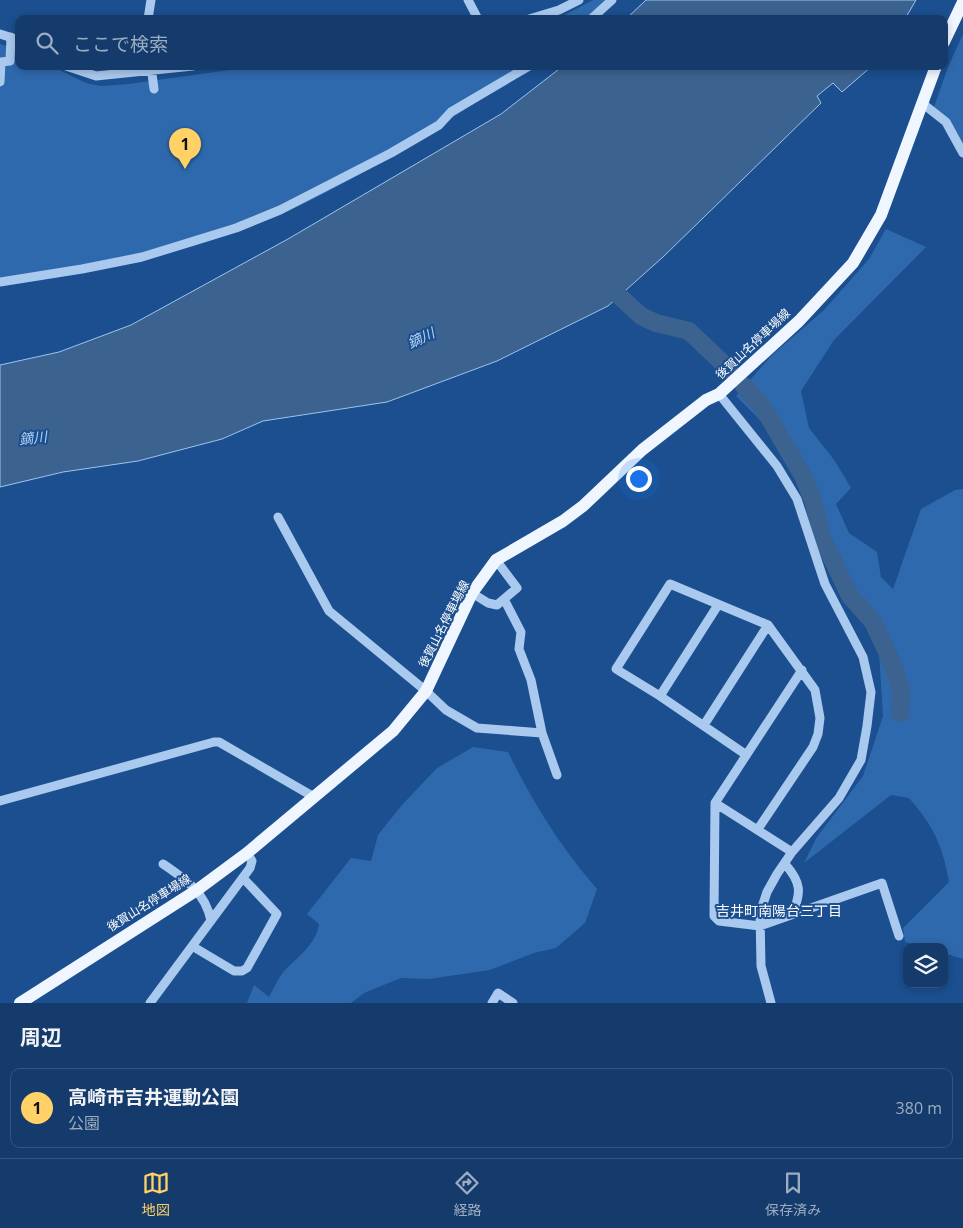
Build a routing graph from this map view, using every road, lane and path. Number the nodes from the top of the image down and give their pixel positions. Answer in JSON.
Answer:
{"nodes":[{"id":1,"x":151,"y":0,"type":"edge"},
{"id":2,"x":468,"y":0,"type":"edge"},
{"id":3,"x":579,"y":0,"type":"edge"},
{"id":4,"x":612,"y":0,"type":"edge"},
{"id":5,"x":963,"y":2,"type":"edge"},
{"id":6,"x":149,"y":15,"type":"edge"},
{"id":7,"x":476,"y":15,"type":"edge"},
{"id":8,"x":542,"y":15,"type":"edge"},
{"id":9,"x":595,"y":15,"type":"edge"},
{"id":10,"x":0,"y":34,"type":"edge"},
{"id":11,"x":948,"y":34,"type":"edge"},
{"id":12,"x":15,"y":38,"type":"edge"},
{"id":13,"x":78,"y":70,"type":"edge"},
{"id":14,"x":144,"y":70,"type":"edge"},
{"id":15,"x":152,"y":70,"type":"edge"},
{"id":16,"x":522,"y":70,"type":"edge"},
{"id":17,"x":934,"y":70,"type":"edge"},
{"id":18,"x":0,"y":82,"type":"edge"},
{"id":19,"x":154,"y":89,"type":"dead end"},
{"id":20,"x":922,"y":103,"type":"junction"},
{"id":21,"x":963,"y":153,"type":"edge"},
{"id":22,"x":0,"y":282,"type":"edge"},
{"id":23,"x":719,"y":394,"type":"junction"},
{"id":24,"x":278,"y":517,"type":"dead end"},
{"id":25,"x":496,"y":560,"type":"junction"},
{"id":26,"x":472,"y":594,"type":"junction"},
{"id":27,"x":504,"y":599,"type":"junction"},
{"id":28,"x":718,"y":605,"type":"junction"},
{"id":29,"x":768,"y":625,"type":"junction"},
{"id":30,"x":802,"y":670,"type":"junction"},
{"id":31,"x":426,"y":691,"type":"junction"},
{"id":32,"x":660,"y":696,"type":"junction"},
{"id":33,"x":704,"y":725,"type":"junction"},
{"id":34,"x":542,"y":733,"type":"junction"},
{"id":35,"x":745,"y":754,"type":"junction"},
{"id":36,"x":557,"y":775,"type":"dead end"},
{"id":37,"x":314,"y":797,"type":"junction"},
{"id":38,"x":0,"y":801,"type":"edge"},
{"id":39,"x":715,"y":803,"type":"junction"},
{"id":40,"x":758,"y":829,"type":"junction"},
{"id":41,"x":792,"y":852,"type":"junction"},
{"id":42,"x":247,"y":853,"type":"junction"},
{"id":43,"x":163,"y":864,"type":"dead end"},
{"id":44,"x":784,"y":864,"type":"junction"},
{"id":45,"x":243,"y":878,"type":"junction"},
{"id":46,"x":197,"y":890,"type":"junction"},
{"id":47,"x":792,"y":914,"type":"junction"},
{"id":48,"x":211,"y":921,"type":"junction"},
{"id":49,"x":760,"y":926,"type":"junction"},
{"id":50,"x":899,"y":936,"type":"dead end"},
{"id":51,"x":192,"y":946,"type":"junction"},
{"id":52,"x":20,"y":1003,"type":"edge"},
{"id":53,"x":150,"y":1003,"type":"edge"},
{"id":54,"x":492,"y":1003,"type":"edge"},
{"id":55,"x":513,"y":1003,"type":"edge"},
{"id":56,"x":771,"y":1003,"type":"edge"}],
"edges":[{"from":1,"to":6,"type":"street"},
{"from":2,"to":7,"type":"street"},
{"from":3,"to":8,"type":"street"},
{"from":4,"to":9,"type":"street"},
{"from":5,"to":11,"type":"main road"},
{"from":10,"to":12,"type":"street"},
{"from":12,"to":18,"type":"street"},
{"from":13,"to":14,"type":"street"},
{"from":15,"to":19,"type":"street"},
{"from":16,"to":22,"type":"street"},
{"from":17,"to":20,"type":"main road","name":"後賀山名停車場線"},
{"from":20,"to":21,"type":"street"},
{"from":20,"to":23,"type":"main road","name":"後賀山名停車場線"},
{"from":23,"to":25,"type":"main road","name":"後賀山名停車場線"},
{"from":23,"to":41,"type":"street"},
{"from":24,"to":31,"type":"street"},
{"from":25,"to":26,"type":"main road","name":"後賀山名停車場線"},
{"from":25,"to":27,"type":"street"},
{"from":26,"to":27,"type":"street"},
{"from":26,"to":31,"type":"main road","name":"後賀山名停車場線"},
{"from":27,"to":34,"type":"street"},
{"from":28,"to":29,"type":"street"},
{"from":28,"to":32,"type":"street"},
{"from":28,"to":32,"type":"street"},
{"from":29,"to":30,"type":"street"},
{"from":29,"to":33,"type":"street"},
{"from":30,"to":35,"type":"street"},
{"from":30,"to":40,"type":"street"},
{"from":31,"to":34,"type":"street"},
{"from":31,"to":37,"type":"main road","name":"後賀山名停車場線"},
{"from":32,"to":33,"type":"street"},
{"from":33,"to":35,"type":"street"},
{"from":34,"to":36,"type":"street"},
{"from":35,"to":39,"type":"street"},
{"from":37,"to":38,"type":"street"},
{"from":37,"to":42,"type":"main road","name":"後賀山名停車場線"},
{"from":39,"to":40,"type":"street"},
{"from":39,"to":49,"type":"street"},
{"from":40,"to":41,"type":"street"},
{"from":41,"to":44,"type":"street"},
{"from":42,"to":45,"type":"street"},
{"from":42,"to":46,"type":"main road","name":"後賀山名停車場線"},
{"from":43,"to":46,"type":"street"},
{"from":44,"to":47,"type":"street"},
{"from":44,"to":49,"type":"street"},
{"from":45,"to":48,"type":"street"},
{"from":45,"to":51,"type":"street"},
{"from":46,"to":48,"type":"street"},
{"from":46,"to":52,"type":"main road","name":"後賀山名停車場線"},
{"from":47,"to":49,"type":"street"},
{"from":47,"to":50,"type":"street"},
{"from":48,"to":51,"type":"street"},
{"from":49,"to":56,"type":"street"},
{"from":51,"to":53,"type":"street"},
{"from":54,"to":55,"type":"street"}]}
